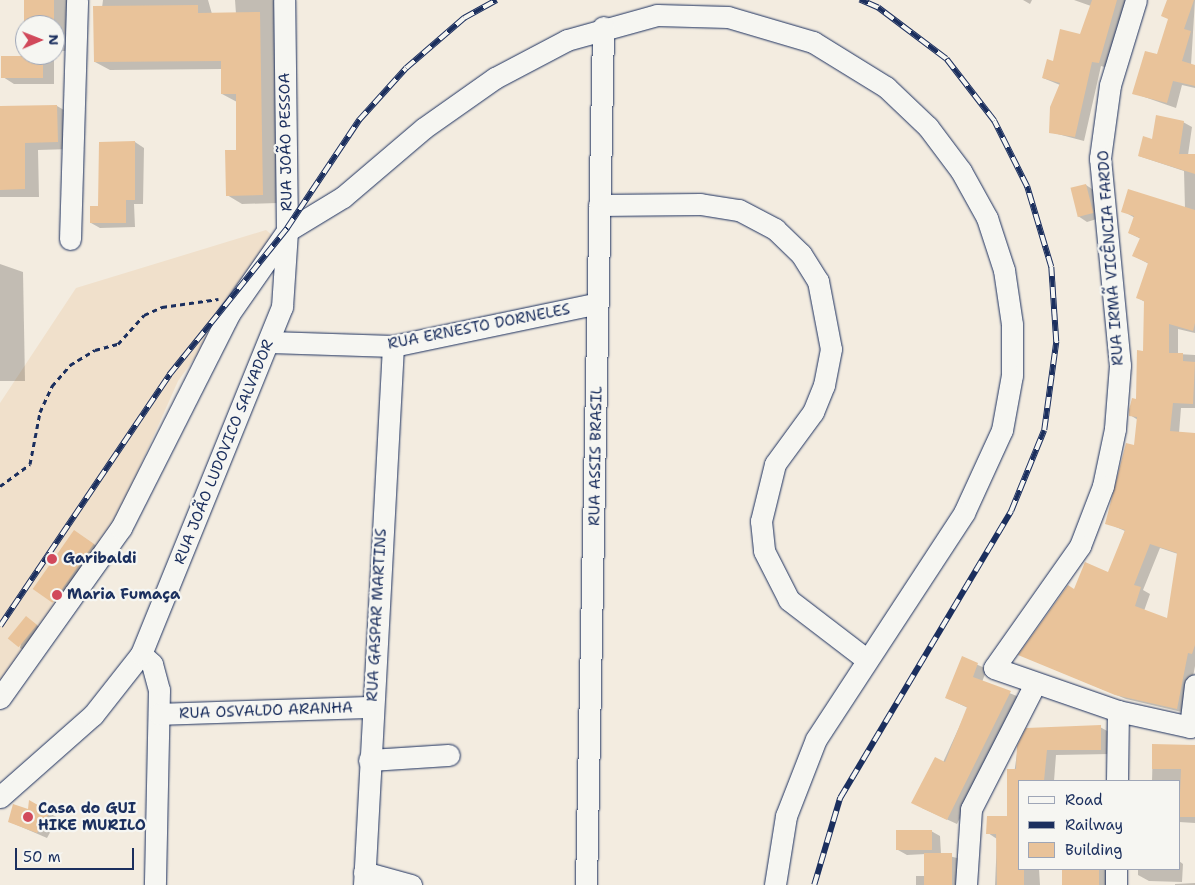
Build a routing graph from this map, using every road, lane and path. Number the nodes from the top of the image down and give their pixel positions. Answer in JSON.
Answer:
{"nodes":[{"id":1,"x":78,"y":0,"type":"edge"},
{"id":2,"x":284,"y":0,"type":"edge"},
{"id":3,"x":1136,"y":0,"type":"edge"},
{"id":4,"x":604,"y":27,"type":"junction"},
{"id":5,"x":599,"y":205,"type":"junction"},
{"id":6,"x":287,"y":232,"type":"junction"},
{"id":7,"x":70,"y":238,"type":"dead end"},
{"id":8,"x":286,"y":284,"type":"joint"},
{"id":9,"x":215,"y":298,"type":"dead end"},
{"id":10,"x":598,"y":303,"type":"junction"},
{"id":11,"x":270,"y":342,"type":"junction"},
{"id":12,"x":393,"y":346,"type":"junction"},
{"id":13,"x":0,"y":486,"type":"edge"},
{"id":14,"x":141,"y":654,"type":"junction"},
{"id":15,"x":866,"y":659,"type":"junction"},
{"id":16,"x":1035,"y":684,"type":"junction"},
{"id":17,"x":1195,"y":685,"type":"edge"},
{"id":18,"x":0,"y":698,"type":"edge"},
{"id":19,"x":372,"y":707,"type":"junction"},
{"id":20,"x":1118,"y":711,"type":"junction"},
{"id":21,"x":159,"y":714,"type":"junction"},
{"id":22,"x":449,"y":755,"type":"dead end"},
{"id":23,"x":368,"y":760,"type":"junction"},
{"id":24,"x":1117,"y":780,"type":"edge"},
{"id":25,"x":0,"y":797,"type":"edge"},
{"id":26,"x":1116,"y":870,"type":"edge"},
{"id":27,"x":364,"y":879,"type":"edge"},
{"id":28,"x":155,"y":885,"type":"edge"},
{"id":29,"x":411,"y":885,"type":"edge"},
{"id":30,"x":586,"y":885,"type":"edge"},
{"id":31,"x":776,"y":885,"type":"edge"},
{"id":32,"x":966,"y":885,"type":"edge"},
{"id":33,"x":1116,"y":885,"type":"edge"}],
"edges":[{"from":1,"to":7,"type":"street"},
{"from":2,"to":6,"type":"street","name":"RUA JOÃO PESSOA"},
{"from":3,"to":16,"type":"street","name":"RUA IRMÃ VICÊNCIA FARDO"},
{"from":4,"to":5,"type":"street","name":"RUA ASSIS BRASIL"},
{"from":4,"to":6,"type":"street"},
{"from":4,"to":15,"type":"street"},
{"from":5,"to":10,"type":"street","name":"RUA ASSIS BRASIL"},
{"from":5,"to":15,"type":"street"},
{"from":6,"to":8,"type":"street","name":"RUA JOÃO PESSOA"},
{"from":6,"to":18,"type":"street"},
{"from":8,"to":11,"type":"street","name":"RUA JOÃO LUDOVICO SALVADOR"},
{"from":9,"to":13,"type":"path"},
{"from":10,"to":12,"type":"street","name":"RUA ERNESTO DORNELES"},
{"from":10,"to":30,"type":"street","name":"RUA ASSIS BRASIL"},
{"from":11,"to":12,"type":"street","name":"RUA ERNESTO DORNELES"},
{"from":11,"to":14,"type":"street","name":"RUA JOÃO LUDOVICO SALVADOR"},
{"from":12,"to":19,"type":"street","name":"RUA GASPAR MARTINS"},
{"from":14,"to":21,"type":"street"},
{"from":14,"to":25,"type":"street","name":"RUA JOÃO LUDOVICO SALVADOR"},
{"from":15,"to":31,"type":"street"},
{"from":16,"to":20,"type":"street"},
{"from":16,"to":32,"type":"street"},
{"from":17,"to":20,"type":"street"},
{"from":19,"to":21,"type":"street","name":"RUA OSVALDO ARANHA"},
{"from":19,"to":23,"type":"street","name":"RUA GASPAR MARTINS"},
{"from":20,"to":24,"type":"street"},
{"from":21,"to":28,"type":"street"},
{"from":22,"to":23,"type":"street"},
{"from":23,"to":27,"type":"street","name":"RUA GASPAR MARTINS"},
{"from":26,"to":33,"type":"street"},
{"from":27,"to":29,"type":"street"}]}
